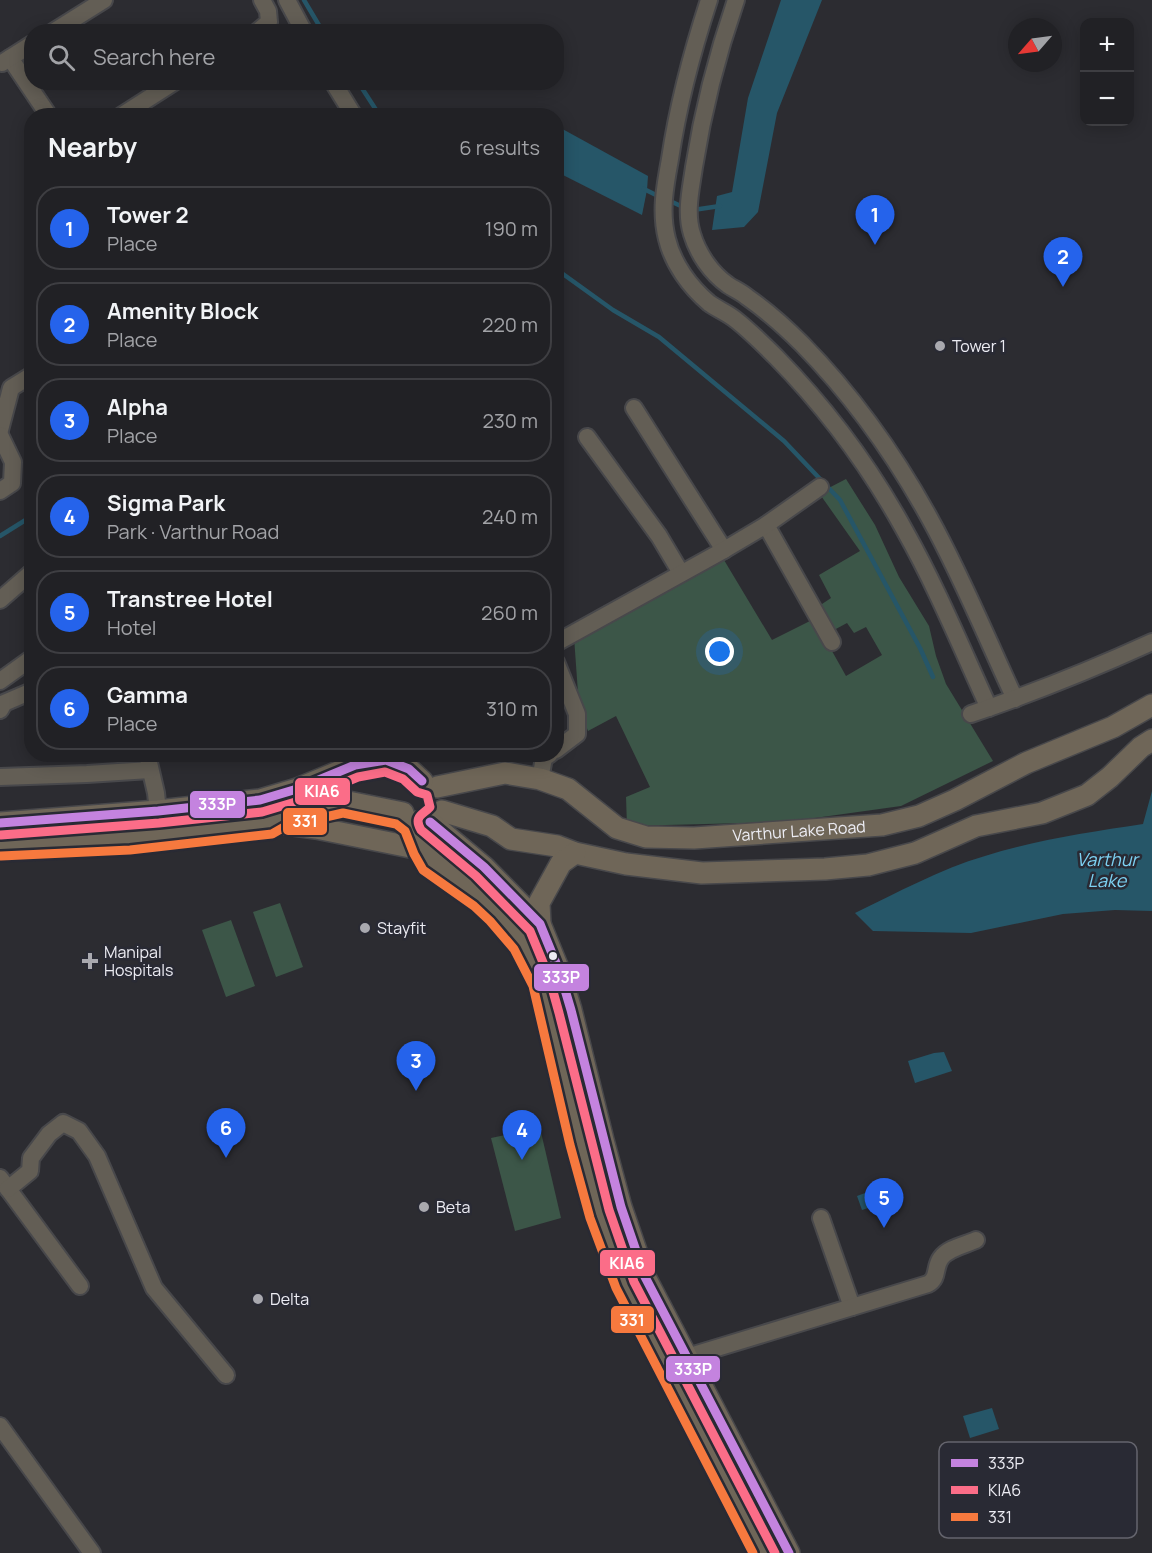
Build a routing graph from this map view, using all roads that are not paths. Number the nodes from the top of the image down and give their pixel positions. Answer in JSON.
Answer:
{"nodes":[{"id":1,"x":104,"y":0,"type":"edge"},
{"id":2,"x":262,"y":0,"type":"edge"},
{"id":3,"x":287,"y":0,"type":"edge"},
{"id":4,"x":709,"y":0,"type":"edge"},
{"id":5,"x":736,"y":0,"type":"edge"},
{"id":6,"x":65,"y":24,"type":"edge"},
{"id":7,"x":267,"y":24,"type":"edge"},
{"id":8,"x":300,"y":24,"type":"edge"},
{"id":9,"x":24,"y":49,"type":"edge"},
{"id":10,"x":5,"y":61,"type":"edge"},
{"id":11,"x":24,"y":85,"type":"edge"},
{"id":12,"x":28,"y":90,"type":"edge"},
{"id":13,"x":162,"y":90,"type":"edge"},
{"id":14,"x":338,"y":90,"type":"edge"},
{"id":15,"x":680,"y":101,"type":"junction"},
{"id":16,"x":705,"y":107,"type":"junction"},
{"id":17,"x":43,"y":108,"type":"edge"},
{"id":18,"x":133,"y":108,"type":"edge"},
{"id":19,"x":349,"y":108,"type":"edge"},
{"id":20,"x":665,"y":192,"type":"junction"},
{"id":21,"x":690,"y":195,"type":"junction"},
{"id":22,"x":24,"y":380,"type":"edge"},
{"id":23,"x":634,"y":408,"type":"dead end"},
{"id":24,"x":0,"y":430,"type":"edge"},
{"id":25,"x":0,"y":435,"type":"edge"},
{"id":26,"x":587,"y":437,"type":"dead end"},
{"id":27,"x":901,"y":469,"type":"junction"},
{"id":28,"x":878,"y":484,"type":"junction"},
{"id":29,"x":820,"y":487,"type":"dead end"},
{"id":30,"x":0,"y":491,"type":"edge"},
{"id":31,"x":766,"y":525,"type":"junction"},
{"id":32,"x":724,"y":550,"type":"junction"},
{"id":33,"x":681,"y":573,"type":"junction"},
{"id":34,"x":24,"y":579,"type":"edge"},
{"id":35,"x":0,"y":600,"type":"edge"},
{"id":36,"x":564,"y":639,"type":"edge"},
{"id":37,"x":832,"y":642,"type":"dead end"},
{"id":38,"x":1152,"y":642,"type":"edge"},
{"id":39,"x":24,"y":664,"type":"edge"},
{"id":40,"x":0,"y":681,"type":"edge"},
{"id":41,"x":564,"y":682,"type":"edge"},
{"id":42,"x":24,"y":694,"type":"edge"},
{"id":43,"x":1015,"y":699,"type":"junction"},
{"id":44,"x":1152,"y":705,"type":"edge"},
{"id":45,"x":989,"y":708,"type":"junction"},
{"id":46,"x":0,"y":710,"type":"edge"},
{"id":47,"x":971,"y":714,"type":"dead end"},
{"id":48,"x":1152,"y":740,"type":"edge"},
{"id":49,"x":564,"y":744,"type":"edge"},
{"id":50,"x":149,"y":762,"type":"edge"},
{"id":51,"x":374,"y":762,"type":"edge"},
{"id":52,"x":391,"y":762,"type":"edge"},
{"id":53,"x":543,"y":762,"type":"edge"},
{"id":54,"x":0,"y":777,"type":"edge"},
{"id":55,"x":540,"y":779,"type":"junction"},
{"id":56,"x":430,"y":784,"type":"junction"},
{"id":57,"x":158,"y":811,"type":"junction"},
{"id":58,"x":422,"y":817,"type":"junction"},
{"id":59,"x":271,"y":822,"type":"junction"},
{"id":60,"x":0,"y":823,"type":"edge"},
{"id":61,"x":646,"y":837,"type":"junction"},
{"id":62,"x":0,"y":844,"type":"edge"},
{"id":63,"x":424,"y":850,"type":"junction"},
{"id":64,"x":575,"y":853,"type":"junction"},
{"id":65,"x":642,"y":865,"type":"junction"},
{"id":66,"x":540,"y":924,"type":"junction"},
{"id":67,"x":4,"y":1184,"type":"edge"},
{"id":68,"x":821,"y":1218,"type":"dead end"},
{"id":69,"x":976,"y":1240,"type":"dead end"},
{"id":70,"x":80,"y":1286,"type":"dead end"},
{"id":71,"x":852,"y":1307,"type":"junction"},
{"id":72,"x":687,"y":1357,"type":"junction"},
{"id":73,"x":226,"y":1375,"type":"dead end"},
{"id":74,"x":0,"y":1426,"type":"edge"},
{"id":75,"x":92,"y":1553,"type":"edge"},
{"id":76,"x":767,"y":1553,"type":"edge"},
{"id":77,"x":789,"y":1553,"type":"edge"}],
"edges":[{"from":1,"to":6,"type":"street"},
{"from":2,"to":7,"type":"street"},
{"from":3,"to":8,"type":"street"},
{"from":4,"to":15,"type":"street"},
{"from":5,"to":16,"type":"street"},
{"from":9,"to":10,"type":"street"},
{"from":10,"to":11,"type":"street"},
{"from":12,"to":17,"type":"street"},
{"from":13,"to":18,"type":"street"},
{"from":14,"to":19,"type":"street"},
{"from":15,"to":16,"type":"street"},
{"from":15,"to":20,"type":"street"},
{"from":16,"to":21,"type":"street"},
{"from":20,"to":21,"type":"street"},
{"from":20,"to":28,"type":"street"},
{"from":21,"to":27,"type":"street"},
{"from":22,"to":24,"type":"street"},
{"from":23,"to":32,"type":"street"},
{"from":25,"to":30,"type":"street"},
{"from":26,"to":33,"type":"street"},
{"from":27,"to":28,"type":"street"},
{"from":27,"to":43,"type":"street"},
{"from":28,"to":45,"type":"street"},
{"from":29,"to":31,"type":"street"},
{"from":31,"to":32,"type":"street"},
{"from":31,"to":37,"type":"street"},
{"from":32,"to":33,"type":"street"},
{"from":33,"to":36,"type":"street"},
{"from":34,"to":35,"type":"street"},
{"from":38,"to":43,"type":"street"},
{"from":39,"to":40,"type":"street"},
{"from":41,"to":49,"type":"street"},
{"from":42,"to":46,"type":"street"},
{"from":43,"to":45,"type":"street"},
{"from":44,"to":61,"type":"main road","name":"Varthur Lake Road"},
{"from":45,"to":47,"type":"street"},
{"from":48,"to":65,"type":"main road"},
{"from":50,"to":54,"type":"street"},
{"from":50,"to":57,"type":"street"},
{"from":51,"to":57,"type":"main road"},
{"from":52,"to":56,"type":"main road"},
{"from":53,"to":55,"type":"street"},
{"from":55,"to":56,"type":"main road","name":"Varthur Lake Road"},
{"from":55,"to":61,"type":"main road","name":"Varthur Lake Road"},
{"from":56,"to":58,"type":"main road"},
{"from":56,"to":58,"type":"main road"},
{"from":57,"to":60,"type":"main road"},
{"from":58,"to":59,"type":"main road"},
{"from":58,"to":63,"type":"main road"},
{"from":58,"to":64,"type":"main road"},
{"from":58,"to":66,"type":"main road"},
{"from":59,"to":62,"type":"main road"},
{"from":59,"to":63,"type":"main road"},
{"from":61,"to":65,"type":"main road"},
{"from":63,"to":76,"type":"main road"},
{"from":64,"to":65,"type":"main road"},
{"from":64,"to":66,"type":"main road"},
{"from":66,"to":72,"type":"main road"},
{"from":67,"to":70,"type":"street"},
{"from":67,"to":73,"type":"street"},
{"from":68,"to":71,"type":"street"},
{"from":69,"to":71,"type":"street"},
{"from":71,"to":72,"type":"street"},
{"from":72,"to":77,"type":"main road"},
{"from":74,"to":75,"type":"street"}]}
